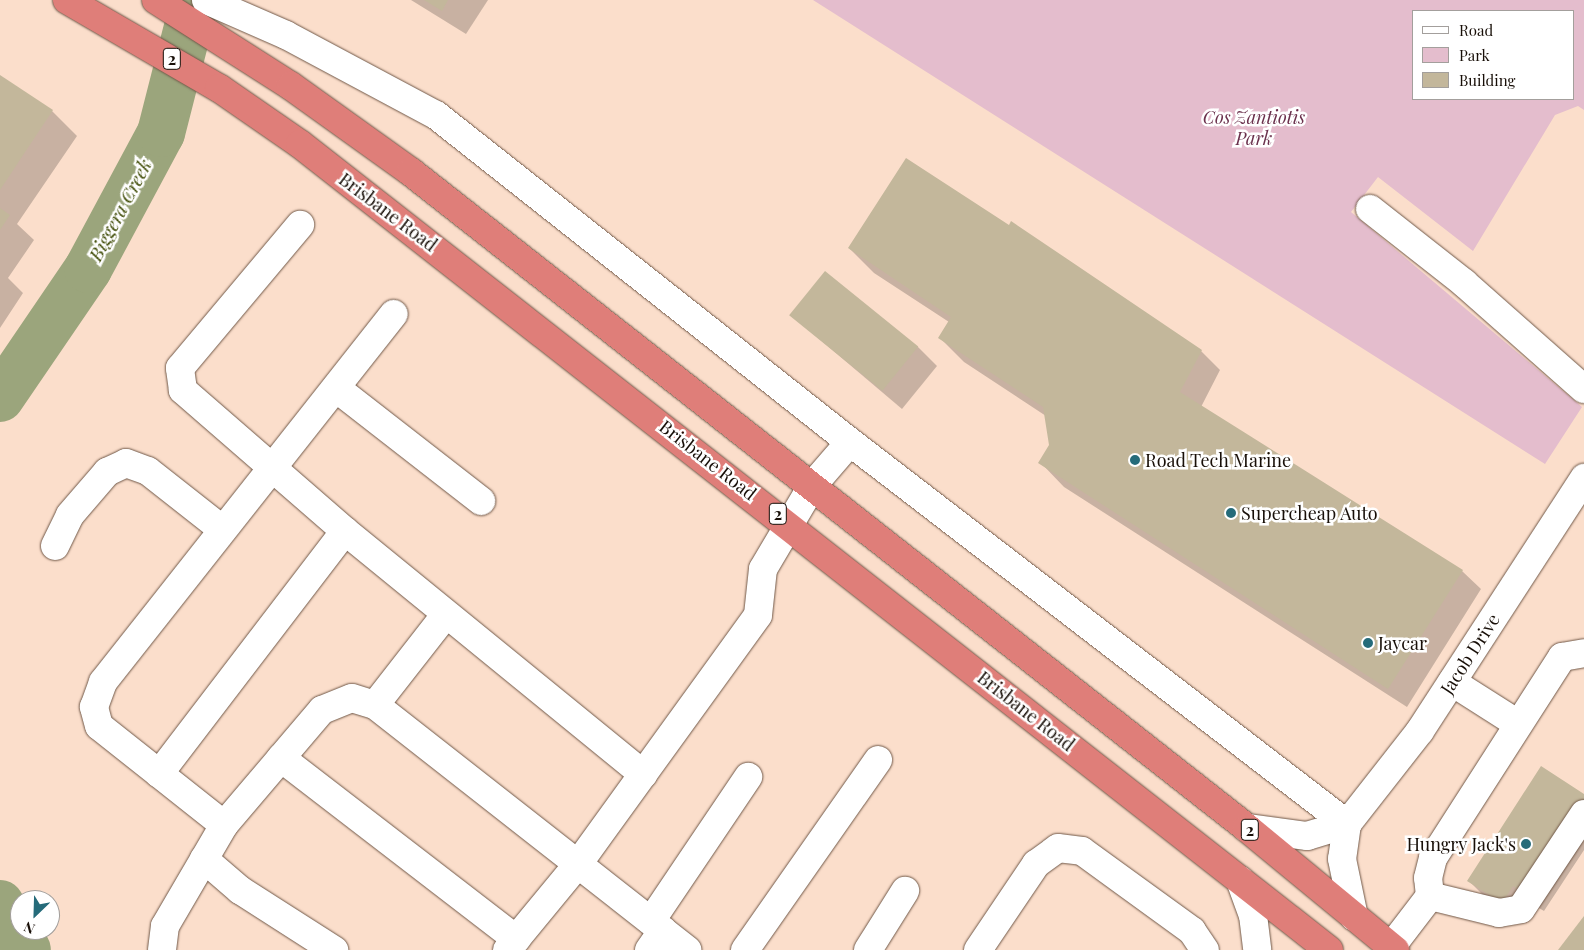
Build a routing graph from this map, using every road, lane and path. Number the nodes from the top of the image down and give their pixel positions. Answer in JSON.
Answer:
{"nodes":[{"id":1,"x":66,"y":0,"type":"edge"},
{"id":2,"x":156,"y":0,"type":"edge"},
{"id":3,"x":206,"y":0,"type":"edge"},
{"id":4,"x":1370,"y":209,"type":"dead end"},
{"id":5,"x":300,"y":225,"type":"dead end"},
{"id":6,"x":394,"y":314,"type":"dead end"},
{"id":7,"x":336,"y":388,"type":"junction"},
{"id":8,"x":1584,"y":389,"type":"edge"},
{"id":9,"x":850,"y":442,"type":"junction"},
{"id":10,"x":272,"y":468,"type":"junction"},
{"id":11,"x":1584,"y":478,"type":"edge"},
{"id":12,"x":812,"y":486,"type":"junction"},
{"id":13,"x":481,"y":501,"type":"dead end"},
{"id":14,"x":790,"y":524,"type":"junction"},
{"id":15,"x":223,"y":530,"type":"junction"},
{"id":16,"x":345,"y":531,"type":"junction"},
{"id":17,"x":55,"y":546,"type":"dead end"},
{"id":18,"x":446,"y":614,"type":"junction"},
{"id":19,"x":1582,"y":653,"type":"edge"},
{"id":20,"x":1452,"y":682,"type":"junction"},
{"id":21,"x":375,"y":705,"type":"junction"},
{"id":22,"x":1518,"y":724,"type":"junction"},
{"id":23,"x":281,"y":758,"type":"junction"},
{"id":24,"x":878,"y":760,"type":"dead end"},
{"id":25,"x":158,"y":774,"type":"junction"},
{"id":26,"x":643,"y":774,"type":"junction"},
{"id":27,"x":748,"y":777,"type":"dead end"},
{"id":28,"x":1584,"y":814,"type":"edge"},
{"id":29,"x":1347,"y":824,"type":"junction"},
{"id":30,"x":224,"y":825,"type":"junction"},
{"id":31,"x":1247,"y":828,"type":"junction"},
{"id":32,"x":204,"y":860,"type":"junction"},
{"id":33,"x":578,"y":864,"type":"junction"},
{"id":34,"x":1240,"y":880,"type":"junction"},
{"id":35,"x":906,"y":891,"type":"dead end"},
{"id":36,"x":1430,"y":896,"type":"junction"},
{"id":37,"x":1354,"y":917,"type":"junction"},
{"id":38,"x":654,"y":934,"type":"edge"},
{"id":39,"x":512,"y":945,"type":"edge"},
{"id":40,"x":1393,"y":948,"type":"edge"},
{"id":41,"x":162,"y":950,"type":"edge"},
{"id":42,"x":334,"y":950,"type":"edge"},
{"id":43,"x":687,"y":950,"type":"edge"},
{"id":44,"x":745,"y":950,"type":"edge"},
{"id":45,"x":868,"y":950,"type":"edge"},
{"id":46,"x":978,"y":950,"type":"edge"},
{"id":47,"x":1205,"y":950,"type":"edge"},
{"id":48,"x":1257,"y":950,"type":"edge"},
{"id":49,"x":1329,"y":950,"type":"edge"}],
"edges":[{"from":1,"to":14,"type":"highway","name":"Brisbane Road","number":"2"},
{"from":2,"to":12,"type":"highway","number":"2"},
{"from":3,"to":9,"type":"street"},
{"from":4,"to":8,"type":"street"},
{"from":5,"to":10,"type":"street"},
{"from":6,"to":7,"type":"street"},
{"from":7,"to":10,"type":"street"},
{"from":7,"to":13,"type":"street"},
{"from":9,"to":12,"type":"street"},
{"from":9,"to":29,"type":"street"},
{"from":10,"to":15,"type":"street"},
{"from":10,"to":16,"type":"street"},
{"from":11,"to":20,"type":"street","name":"Jacob Drive"},
{"from":12,"to":14,"type":"street"},
{"from":12,"to":31,"type":"highway","number":"2"},
{"from":14,"to":26,"type":"street"},
{"from":14,"to":34,"type":"highway","name":"Brisbane Road","number":"2"},
{"from":15,"to":17,"type":"street"},
{"from":15,"to":25,"type":"street"},
{"from":16,"to":18,"type":"street"},
{"from":16,"to":25,"type":"street"},
{"from":18,"to":21,"type":"street"},
{"from":18,"to":26,"type":"street"},
{"from":19,"to":22,"type":"street"},
{"from":20,"to":22,"type":"street"},
{"from":20,"to":29,"type":"street","name":"Jacob Drive"},
{"from":21,"to":23,"type":"street"},
{"from":21,"to":33,"type":"street"},
{"from":22,"to":36,"type":"street"},
{"from":23,"to":30,"type":"street"},
{"from":23,"to":39,"type":"street"},
{"from":24,"to":44,"type":"street"},
{"from":25,"to":30,"type":"street"},
{"from":26,"to":33,"type":"street"},
{"from":27,"to":38,"type":"street"},
{"from":28,"to":36,"type":"street"},
{"from":29,"to":31,"type":"street"},
{"from":29,"to":37,"type":"street"},
{"from":30,"to":32,"type":"street"},
{"from":31,"to":37,"type":"highway","number":"2"},
{"from":32,"to":41,"type":"street"},
{"from":32,"to":42,"type":"street"},
{"from":33,"to":38,"type":"street"},
{"from":33,"to":39,"type":"street"},
{"from":34,"to":48,"type":"street"},
{"from":34,"to":49,"type":"highway","name":"Brisbane Road","number":"2"},
{"from":35,"to":45,"type":"street"},
{"from":36,"to":40,"type":"street"},
{"from":37,"to":40,"type":"highway","number":"2"},
{"from":38,"to":43,"type":"street"},
{"from":46,"to":47,"type":"street"}]}
